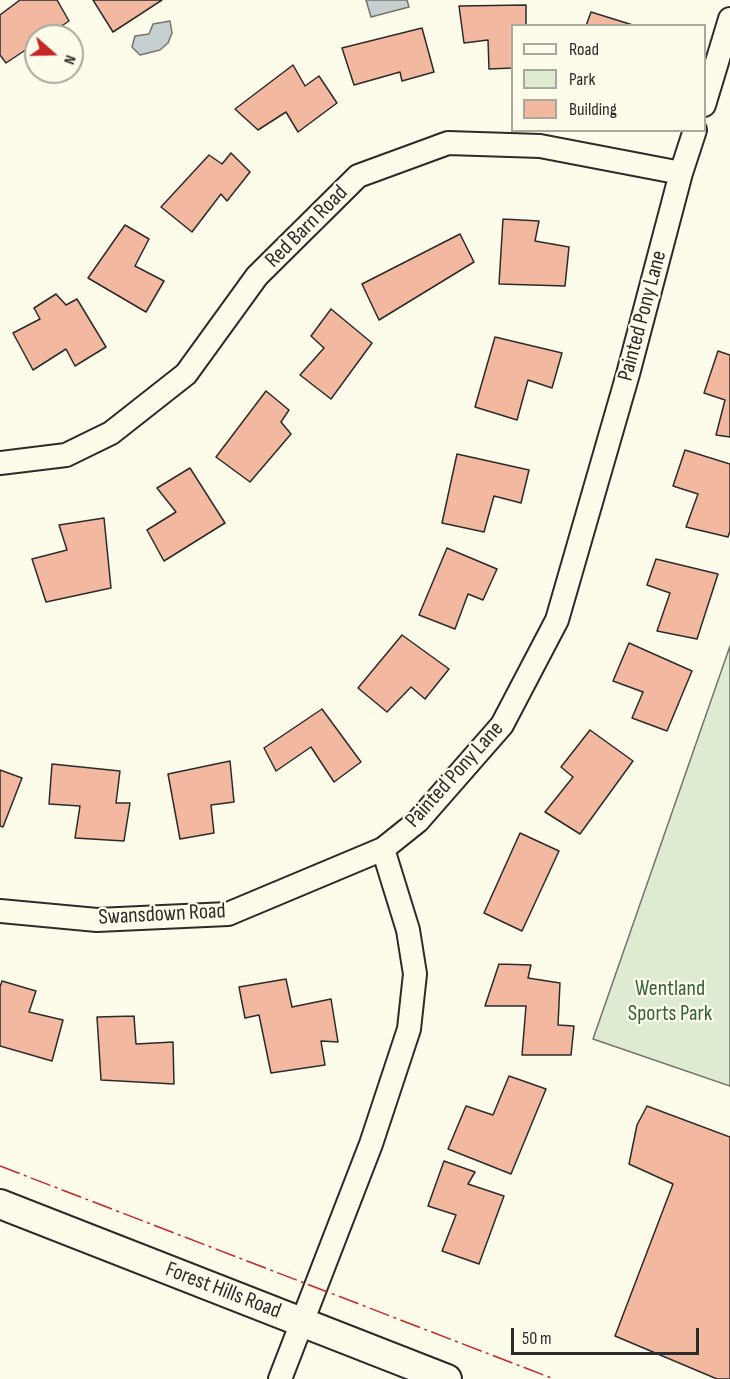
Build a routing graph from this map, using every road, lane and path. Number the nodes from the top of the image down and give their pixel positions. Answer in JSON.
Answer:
{"nodes":[{"id":1,"x":730,"y":19,"type":"edge"},
{"id":2,"x":706,"y":102,"type":"edge"},
{"id":3,"x":694,"y":132,"type":"edge"},
{"id":4,"x":681,"y":173,"type":"junction"},
{"id":5,"x":0,"y":462,"type":"edge"},
{"id":6,"x":383,"y":849,"type":"junction"},
{"id":7,"x":0,"y":911,"type":"edge"},
{"id":8,"x":0,"y":1204,"type":"edge"},
{"id":9,"x":301,"y":1322,"type":"junction"},
{"id":10,"x":280,"y":1379,"type":"edge"},
{"id":11,"x":447,"y":1379,"type":"edge"}],
"edges":[{"from":1,"to":2,"type":"street"},
{"from":3,"to":4,"type":"street","name":"Painted Pony Lane"},
{"from":4,"to":5,"type":"street","name":"Red Barn Road"},
{"from":4,"to":6,"type":"street","name":"Painted Pony Lane"},
{"from":6,"to":7,"type":"street","name":"Swansdown Road"},
{"from":6,"to":9,"type":"street"},
{"from":8,"to":9,"type":"street","name":"Forest Hills Road"},
{"from":9,"to":10,"type":"street"},
{"from":9,"to":11,"type":"street","name":"Forest Hills Road"}]}
